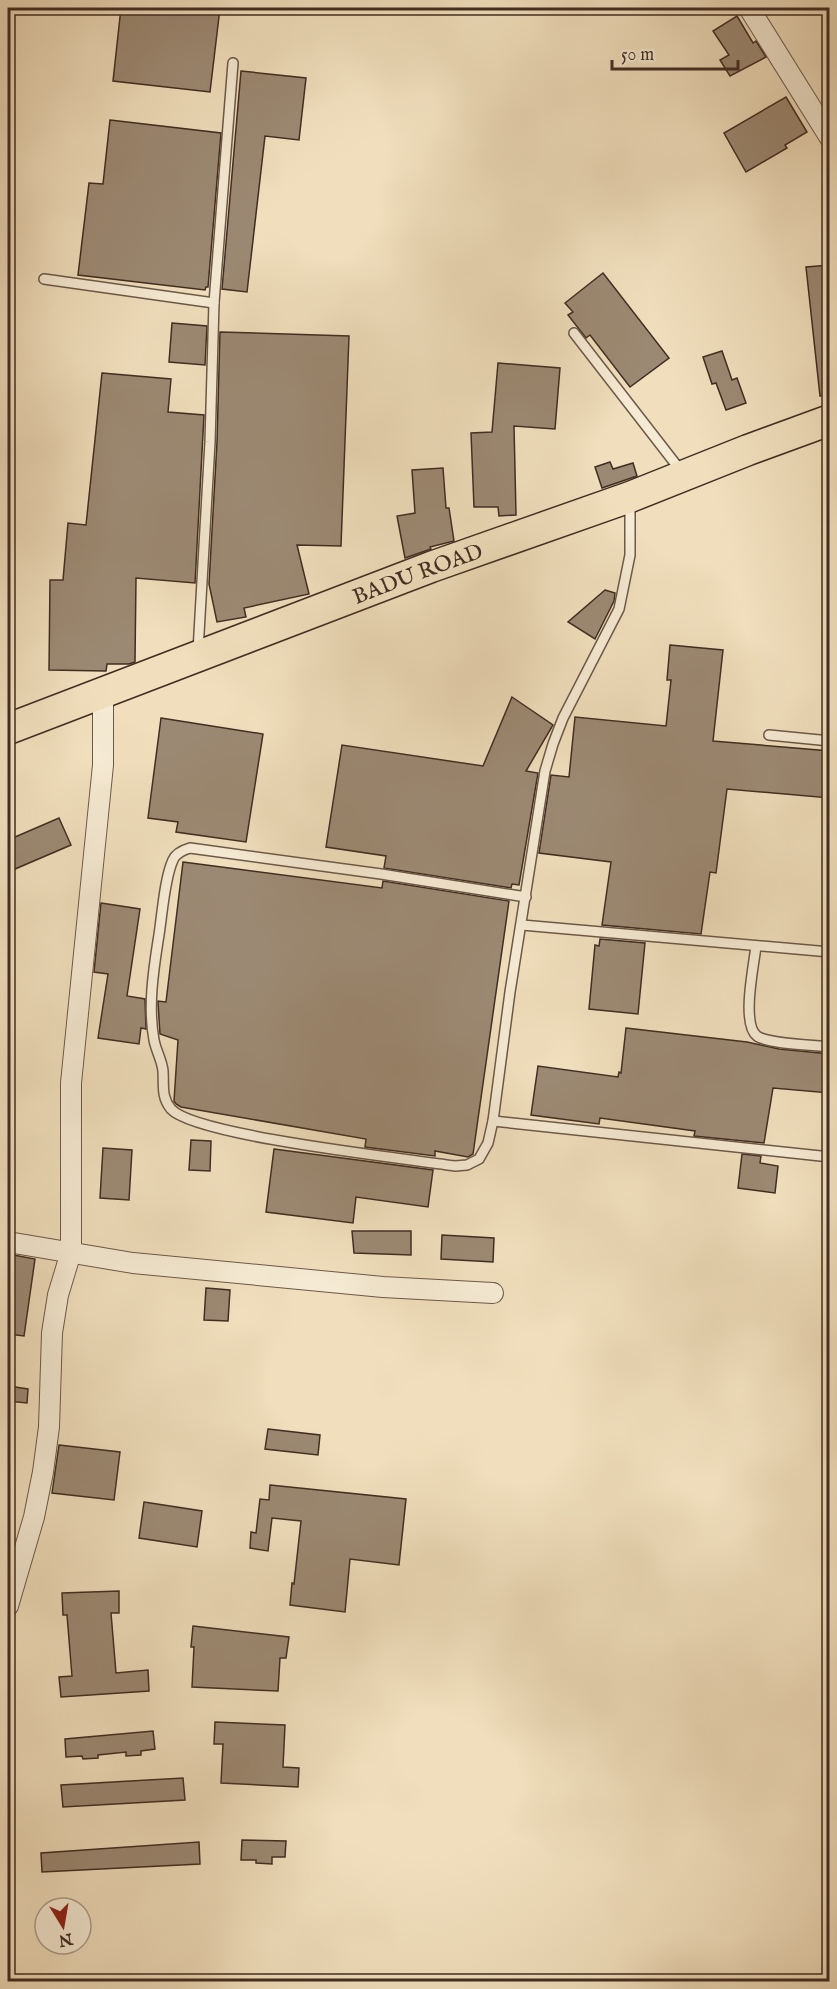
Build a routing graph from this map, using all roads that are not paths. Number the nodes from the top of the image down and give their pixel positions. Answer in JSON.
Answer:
{"nodes":[{"id":1,"x":749,"y":8,"type":"edge"},
{"id":2,"x":233,"y":63,"type":"dead end"},
{"id":3,"x":830,"y":138,"type":"edge"},
{"id":4,"x":44,"y":279,"type":"dead end"},
{"id":5,"x":214,"y":303,"type":"junction"},
{"id":6,"x":574,"y":333,"type":"dead end"},
{"id":7,"x":830,"y":420,"type":"edge"},
{"id":8,"x":684,"y":475,"type":"junction"},
{"id":9,"x":630,"y":496,"type":"junction"},
{"id":10,"x":198,"y":657,"type":"junction"},
{"id":11,"x":103,"y":694,"type":"junction"},
{"id":12,"x":8,"y":729,"type":"edge"},
{"id":13,"x":769,"y":735,"type":"dead end"},
{"id":14,"x":830,"y":741,"type":"edge"},
{"id":15,"x":526,"y":897,"type":"junction"},
{"id":16,"x":522,"y":925,"type":"junction"},
{"id":17,"x":756,"y":946,"type":"junction"},
{"id":18,"x":830,"y":952,"type":"edge"},
{"id":19,"x":830,"y":1047,"type":"edge"},
{"id":20,"x":493,"y":1121,"type":"junction"},
{"id":21,"x":830,"y":1157,"type":"edge"},
{"id":22,"x":8,"y":1242,"type":"edge"},
{"id":23,"x":71,"y":1252,"type":"junction"},
{"id":24,"x":493,"y":1293,"type":"dead end"},
{"id":25,"x":8,"y":1606,"type":"edge"}],
"edges":[{"from":1,"to":3,"type":"street"},
{"from":2,"to":5,"type":"lane"},
{"from":4,"to":5,"type":"lane"},
{"from":5,"to":10,"type":"lane"},
{"from":6,"to":8,"type":"lane"},
{"from":7,"to":8,"type":"main road","name":"BADU ROAD"},
{"from":8,"to":9,"type":"main road","name":"BADU ROAD"},
{"from":9,"to":10,"type":"main road","name":"BADU ROAD"},
{"from":9,"to":15,"type":"lane"},
{"from":10,"to":11,"type":"main road","name":"BADU ROAD"},
{"from":11,"to":12,"type":"main road","name":"BADU ROAD"},
{"from":11,"to":23,"type":"street"},
{"from":13,"to":14,"type":"lane"},
{"from":15,"to":16,"type":"lane"},
{"from":15,"to":20,"type":"lane"},
{"from":16,"to":17,"type":"lane"},
{"from":16,"to":20,"type":"lane"},
{"from":17,"to":18,"type":"lane"},
{"from":17,"to":19,"type":"lane"},
{"from":20,"to":21,"type":"lane"},
{"from":22,"to":23,"type":"street"},
{"from":23,"to":24,"type":"street"},
{"from":23,"to":25,"type":"street"}]}
